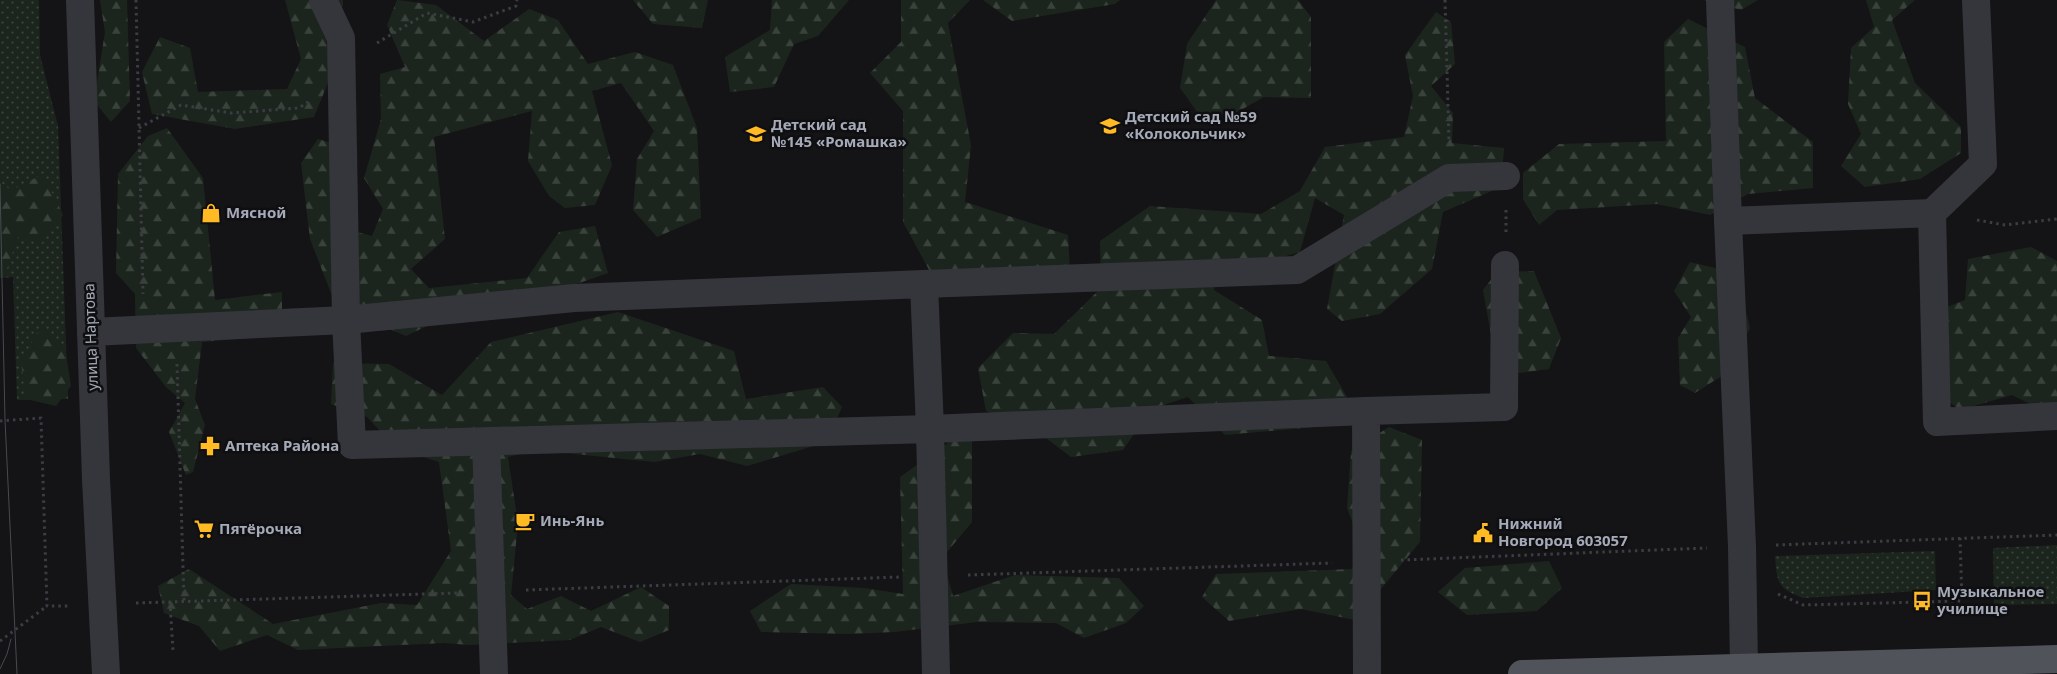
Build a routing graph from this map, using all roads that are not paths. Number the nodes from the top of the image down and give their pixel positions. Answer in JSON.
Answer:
{"nodes":[{"id":1,"x":80,"y":0,"type":"edge"},
{"id":2,"x":323,"y":0,"type":"edge"},
{"id":3,"x":1720,"y":0,"type":"edge"},
{"id":4,"x":1976,"y":0,"type":"edge"},
{"id":5,"x":1506,"y":176,"type":"road end"},
{"id":6,"x":1932,"y":213,"type":"junction"},
{"id":7,"x":1728,"y":221,"type":"junction"},
{"id":8,"x":1505,"y":265,"type":"road end"},
{"id":9,"x":924,"y":284,"type":"junction"},
{"id":10,"x":346,"y":320,"type":"junction"},
{"id":11,"x":91,"y":332,"type":"junction"},
{"id":12,"x":1366,"y":411,"type":"junction"},
{"id":13,"x":2057,"y":416,"type":"edge"},
{"id":14,"x":930,"y":429,"type":"junction"},
{"id":15,"x":486,"y":442,"type":"junction"},
{"id":16,"x":2057,"y":659,"type":"edge"},
{"id":17,"x":1744,"y":667,"type":"junction"},
{"id":18,"x":106,"y":674,"type":"edge"},
{"id":19,"x":494,"y":674,"type":"edge"},
{"id":20,"x":936,"y":674,"type":"edge"},
{"id":21,"x":1367,"y":674,"type":"edge"},
{"id":22,"x":1522,"y":674,"type":"edge"}],
"edges":[{"from":1,"to":11,"type":"street","name":"улица Нартова"},
{"from":2,"to":10,"type":"street"},
{"from":3,"to":7,"type":"street"},
{"from":4,"to":6,"type":"street"},
{"from":5,"to":9,"type":"street"},
{"from":6,"to":7,"type":"street"},
{"from":6,"to":13,"type":"street"},
{"from":7,"to":17,"type":"street"},
{"from":8,"to":12,"type":"street"},
{"from":9,"to":10,"type":"street"},
{"from":9,"to":14,"type":"street"},
{"from":10,"to":11,"type":"street"},
{"from":10,"to":15,"type":"street"},
{"from":11,"to":18,"type":"street","name":"улица Нартова"},
{"from":12,"to":14,"type":"street"},
{"from":12,"to":21,"type":"street"},
{"from":14,"to":15,"type":"street"},
{"from":14,"to":20,"type":"street"},
{"from":15,"to":19,"type":"street"},
{"from":16,"to":17,"type":"main road"},
{"from":17,"to":22,"type":"main road"}]}
